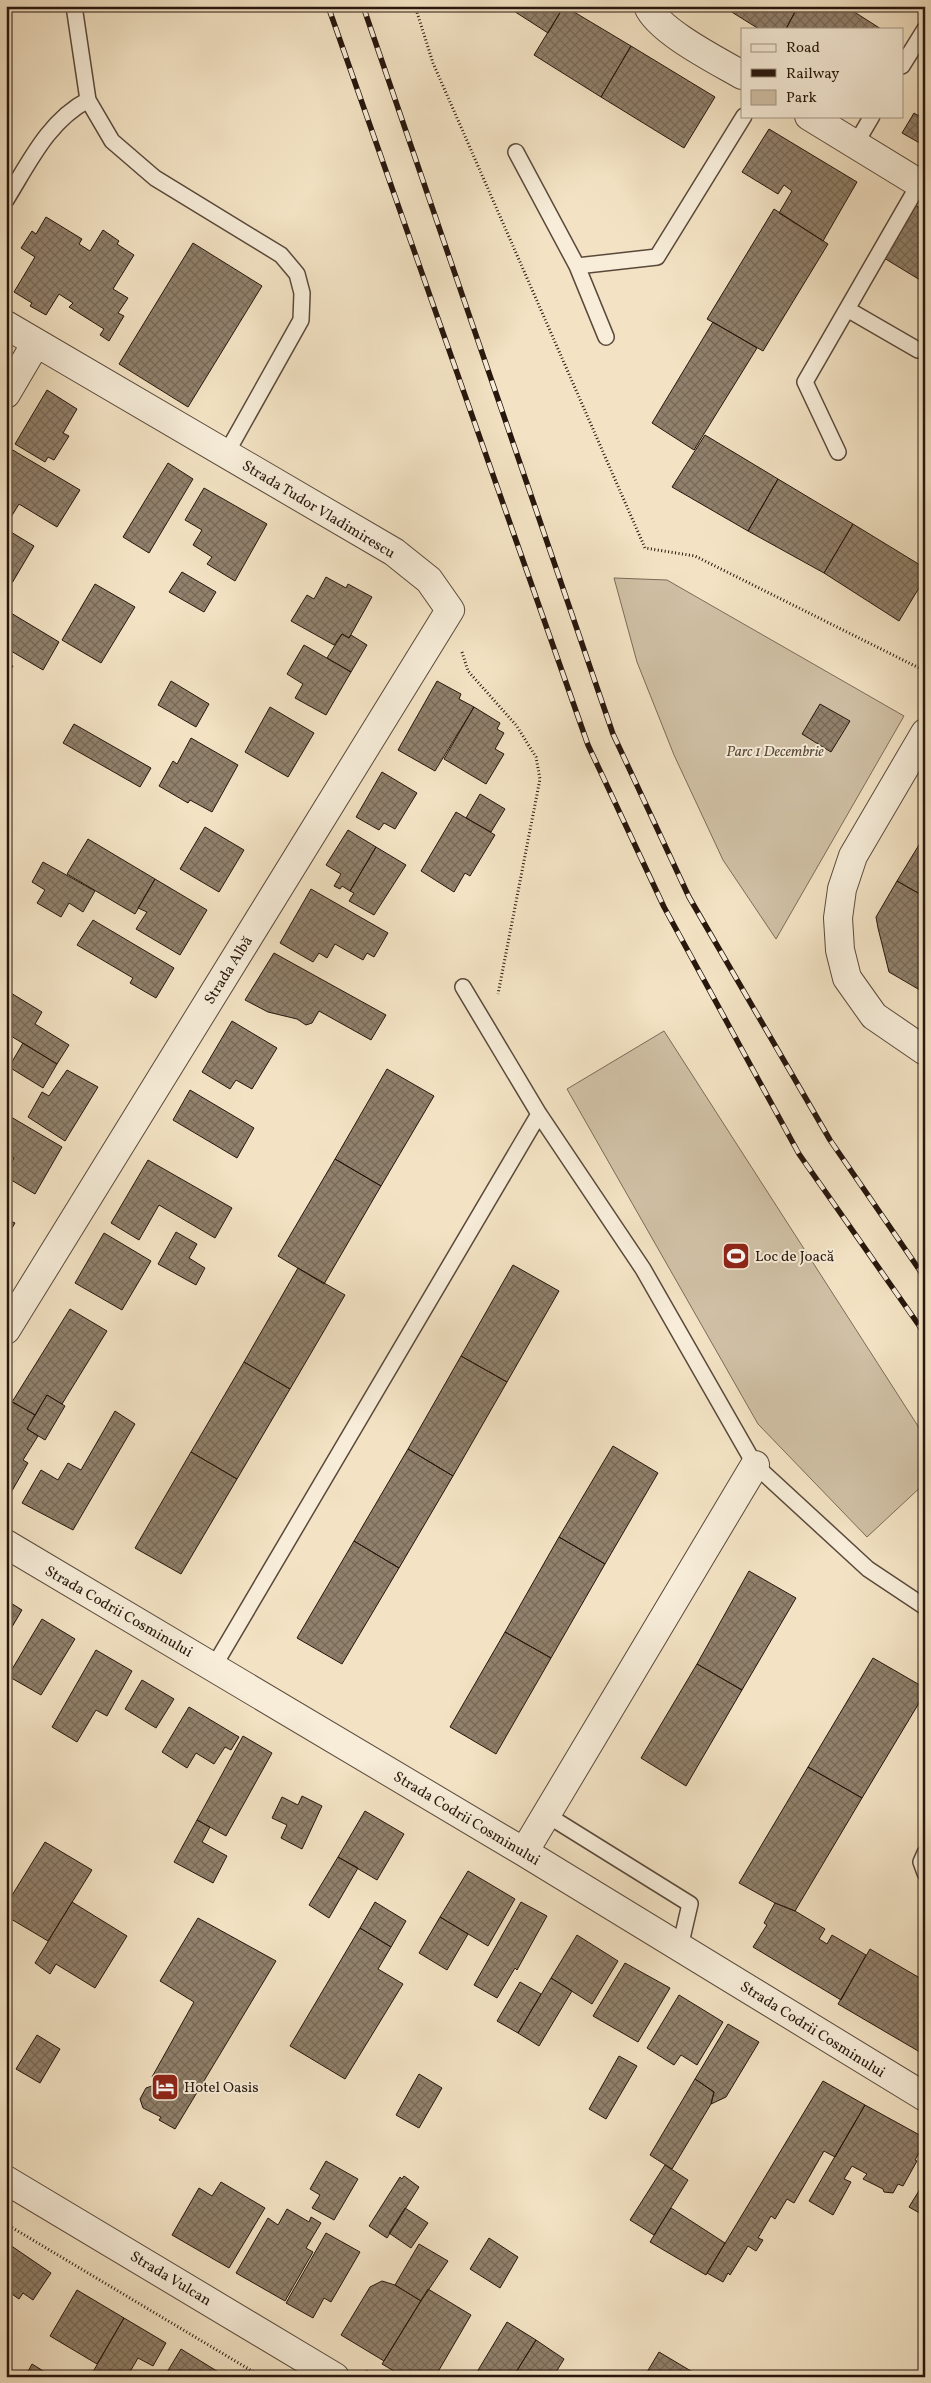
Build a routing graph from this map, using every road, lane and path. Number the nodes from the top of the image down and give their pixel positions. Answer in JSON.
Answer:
{"nodes":[{"id":1,"x":74,"y":6,"type":"edge"},
{"id":2,"x":416,"y":6,"type":"edge"},
{"id":3,"x":648,"y":6,"type":"edge"},
{"id":4,"x":925,"y":28,"type":"edge"},
{"id":5,"x":904,"y":63,"type":"edge"},
{"id":6,"x":741,"y":74,"type":"edge"},
{"id":7,"x":88,"y":100,"type":"junction"},
{"id":8,"x":743,"y":118,"type":"edge"},
{"id":9,"x":812,"y":118,"type":"edge"},
{"id":10,"x":871,"y":118,"type":"edge"},
{"id":11,"x":855,"y":145,"type":"junction"},
{"id":12,"x":516,"y":152,"type":"dead end"},
{"id":13,"x":922,"y":185,"type":"edge"},
{"id":14,"x":6,"y":200,"type":"edge"},
{"id":15,"x":577,"y":266,"type":"junction"},
{"id":16,"x":847,"y":309,"type":"junction"},
{"id":17,"x":6,"y":326,"type":"edge"},
{"id":18,"x":606,"y":337,"type":"dead end"},
{"id":19,"x":36,"y":343,"type":"junction"},
{"id":20,"x":918,"y":350,"type":"dead end"},
{"id":21,"x":6,"y":394,"type":"edge"},
{"id":22,"x":838,"y":452,"type":"dead end"},
{"id":23,"x":226,"y":454,"type":"junction"},
{"id":24,"x":450,"y":610,"type":"junction"},
{"id":25,"x":925,"y":671,"type":"edge"},
{"id":26,"x":925,"y":733,"type":"edge"},
{"id":27,"x":463,"y":987,"type":"dead end"},
{"id":28,"x":490,"y":1033,"type":"junction"},
{"id":29,"x":925,"y":1051,"type":"edge"},
{"id":30,"x":539,"y":1114,"type":"junction"},
{"id":31,"x":6,"y":1330,"type":"edge"},
{"id":32,"x":755,"y":1465,"type":"junction"},
{"id":33,"x":6,"y":1544,"type":"edge"},
{"id":34,"x":925,"y":1607,"type":"edge"},
{"id":35,"x":214,"y":1666,"type":"junction"},
{"id":36,"x":547,"y":1815,"type":"junction"},
{"id":37,"x":524,"y":1852,"type":"junction"},
{"id":38,"x":925,"y":1853,"type":"edge"},
{"id":39,"x":925,"y":1873,"type":"edge"},
{"id":40,"x":680,"y":1947,"type":"junction"},
{"id":41,"x":925,"y":2097,"type":"edge"},
{"id":42,"x":6,"y":2180,"type":"edge"},
{"id":43,"x":6,"y":2224,"type":"edge"},
{"id":44,"x":262,"y":2377,"type":"edge"},
{"id":45,"x":335,"y":2377,"type":"edge"}],
"edges":[{"from":1,"to":7,"type":"lane","name":"Strada Tudor Vladimirescu"},
{"from":2,"to":25,"type":"path"},
{"from":3,"to":6,"type":"street"},
{"from":4,"to":5,"type":"lane"},
{"from":7,"to":14,"type":"lane"},
{"from":7,"to":23,"type":"lane","name":"Strada Tudor Vladimirescu"},
{"from":8,"to":15,"type":"lane"},
{"from":9,"to":11,"type":"street"},
{"from":10,"to":11,"type":"lane"},
{"from":11,"to":13,"type":"street"},
{"from":12,"to":15,"type":"lane"},
{"from":13,"to":16,"type":"lane"},
{"from":15,"to":18,"type":"lane"},
{"from":16,"to":20,"type":"lane"},
{"from":16,"to":22,"type":"lane"},
{"from":17,"to":19,"type":"street","name":"Strada Tudor Vladimirescu"},
{"from":19,"to":21,"type":"street"},
{"from":19,"to":23,"type":"street","name":"Strada Tudor Vladimirescu"},
{"from":23,"to":24,"type":"street","name":"Strada Tudor Vladimirescu"},
{"from":24,"to":28,"type":"path"},
{"from":24,"to":31,"type":"street","name":"Strada Albă"},
{"from":26,"to":29,"type":"street"},
{"from":27,"to":28,"type":"lane"},
{"from":28,"to":30,"type":"lane"},
{"from":30,"to":32,"type":"lane"},
{"from":30,"to":35,"type":"lane"},
{"from":32,"to":34,"type":"lane"},
{"from":32,"to":36,"type":"street"},
{"from":33,"to":35,"type":"street","name":"Strada Codrii Cosminului"},
{"from":35,"to":37,"type":"street","name":"Strada Codrii Cosminului"},
{"from":36,"to":37,"type":"street"},
{"from":36,"to":40,"type":"lane"},
{"from":37,"to":40,"type":"street","name":"Strada Codrii Cosminului"},
{"from":38,"to":39,"type":"lane"},
{"from":40,"to":41,"type":"street","name":"Strada Codrii Cosminului"},
{"from":42,"to":45,"type":"street","name":"Strada Vulcan"},
{"from":43,"to":44,"type":"path"}]}
